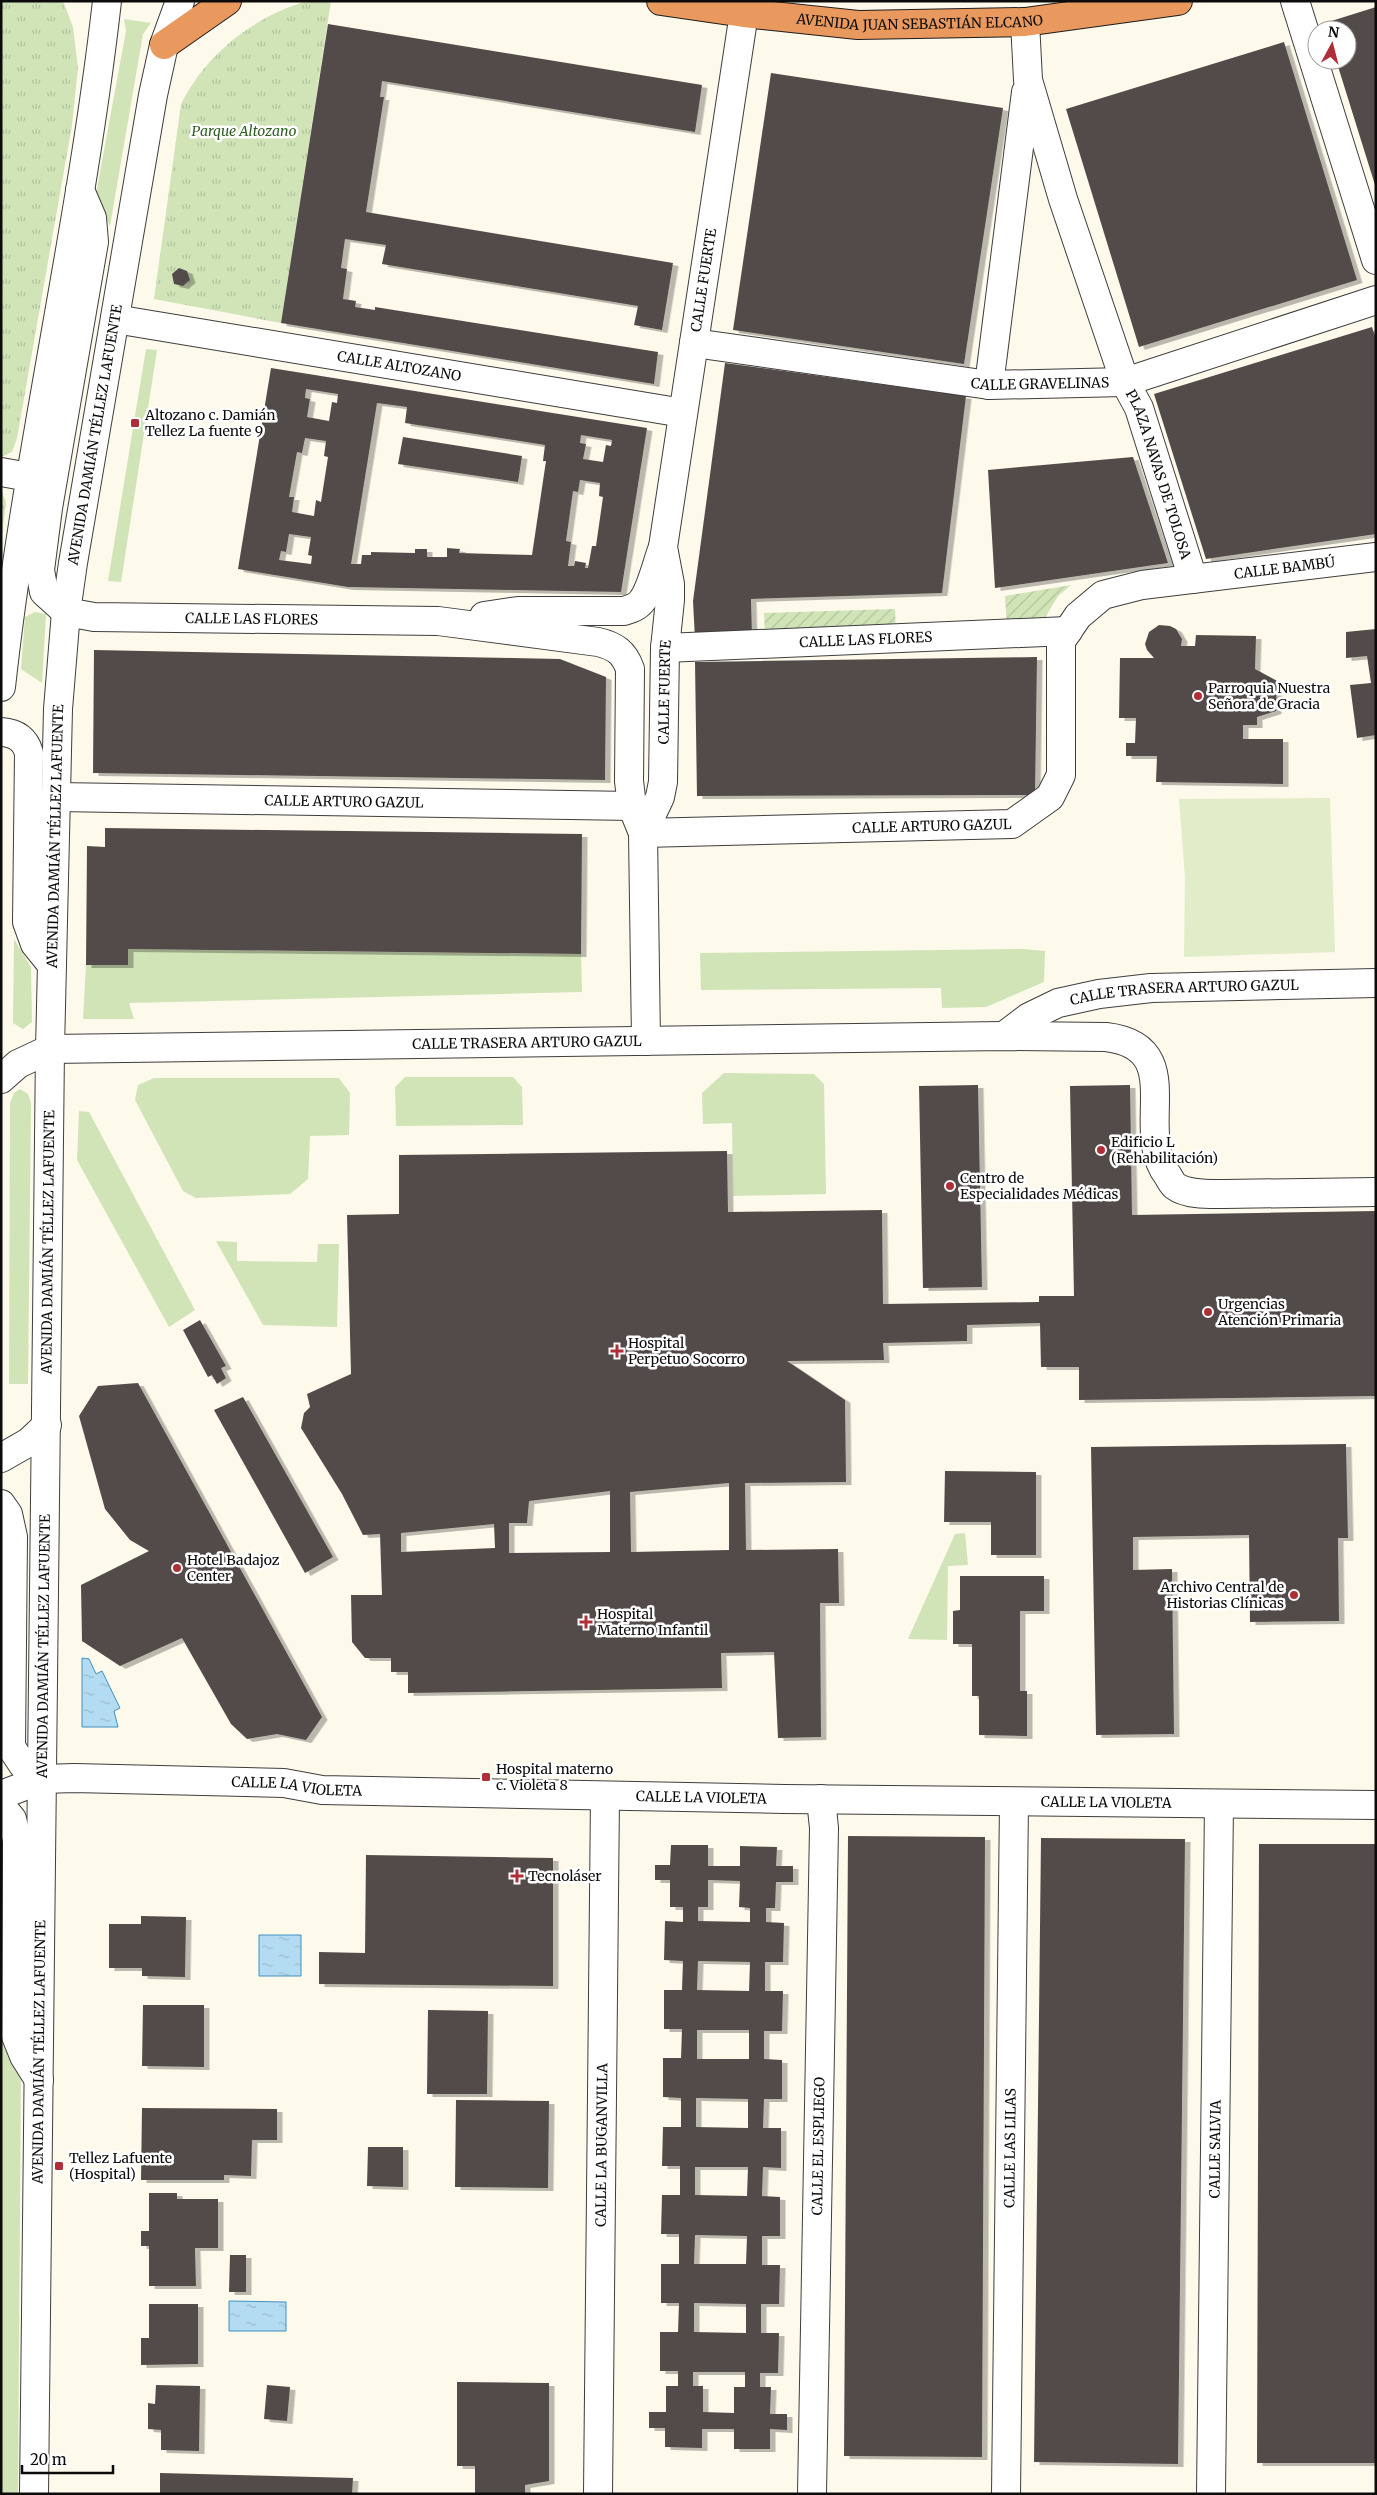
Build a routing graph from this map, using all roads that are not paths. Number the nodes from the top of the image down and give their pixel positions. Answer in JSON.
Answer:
{"nodes":[{"id":1,"x":107,"y":1,"type":"edge"},
{"id":2,"x":180,"y":1,"type":"edge"},
{"id":3,"x":227,"y":1,"type":"edge"},
{"id":4,"x":661,"y":1,"type":"edge"},
{"id":5,"x":1178,"y":1,"type":"edge"},
{"id":6,"x":1295,"y":1,"type":"edge"},
{"id":7,"x":744,"y":13,"type":"junction"},
{"id":8,"x":1025,"y":22,"type":"junction"},
{"id":9,"x":164,"y":45,"type":"junction"},
{"id":10,"x":1028,"y":80,"type":"junction"},
{"id":11,"x":80,"y":190,"type":"junction"},
{"id":12,"x":1063,"y":199,"type":"junction"},
{"id":13,"x":1013,"y":203,"type":"junction"},
{"id":14,"x":1376,"y":260,"type":"edge"},
{"id":15,"x":1376,"y":300,"type":"edge"},
{"id":16,"x":115,"y":319,"type":"junction"},
{"id":17,"x":694,"y":343,"type":"junction"},
{"id":18,"x":1124,"y":382,"type":"junction"},
{"id":19,"x":989,"y":385,"type":"junction"},
{"id":20,"x":683,"y":413,"type":"junction"},
{"id":21,"x":1,"y":472,"type":"edge"},
{"id":22,"x":29,"y":477,"type":"junction"},
{"id":23,"x":48,"y":508,"type":"junction"},
{"id":24,"x":663,"y":547,"type":"junction"},
{"id":25,"x":1376,"y":557,"type":"edge"},
{"id":26,"x":1194,"y":579,"type":"junction"},
{"id":27,"x":633,"y":608,"type":"joint"},
{"id":28,"x":66,"y":612,"type":"junction"},
{"id":29,"x":438,"y":621,"type":"junction"},
{"id":30,"x":1068,"y":631,"type":"junction"},
{"id":31,"x":665,"y":648,"type":"junction"},
{"id":32,"x":630,"y":669,"type":"joint"},
{"id":33,"x":1,"y":688,"type":"edge"},
{"id":34,"x":1,"y":732,"type":"edge"},
{"id":35,"x":56,"y":797,"type":"junction"},
{"id":36,"x":632,"y":806,"type":"junction"},
{"id":37,"x":643,"y":833,"type":"junction"},
{"id":38,"x":52,"y":965,"type":"junction"},
{"id":39,"x":1376,"y":984,"type":"edge"},
{"id":40,"x":1004,"y":1036,"type":"junction"},
{"id":41,"x":646,"y":1041,"type":"junction"},
{"id":42,"x":50,"y":1049,"type":"junction"},
{"id":43,"x":1,"y":1079,"type":"edge"},
{"id":44,"x":1376,"y":1192,"type":"edge"},
{"id":45,"x":47,"y":1425,"type":"junction"},
{"id":46,"x":1,"y":1458,"type":"edge"},
{"id":47,"x":1,"y":1504,"type":"edge"},
{"id":48,"x":43,"y":1779,"type":"junction"},
{"id":49,"x":1,"y":1795,"type":"edge"},
{"id":50,"x":605,"y":1796,"type":"junction"},
{"id":51,"x":821,"y":1799,"type":"junction"},
{"id":52,"x":1014,"y":1802,"type":"junction"},
{"id":53,"x":1219,"y":1804,"type":"junction"},
{"id":54,"x":1,"y":1806,"type":"edge"},
{"id":55,"x":1376,"y":1806,"type":"edge"},
{"id":56,"x":39,"y":2080,"type":"junction"},
{"id":57,"x":34,"y":2494,"type":"edge"},
{"id":58,"x":598,"y":2494,"type":"edge"},
{"id":59,"x":812,"y":2494,"type":"edge"},
{"id":60,"x":1006,"y":2494,"type":"edge"},
{"id":61,"x":1211,"y":2494,"type":"edge"}],
"edges":[{"from":1,"to":11,"type":"street"},
{"from":2,"to":9,"type":"street","name":"AVENIDA DAMIÁN TÉLLEZ LAFUENTE"},
{"from":3,"to":9,"type":"highway"},
{"from":4,"to":7,"type":"highway","name":"AVENIDA JUAN SEBASTIÁN ELCANO"},
{"from":5,"to":8,"type":"highway","name":"AVENIDA JUAN SEBASTIÁN ELCANO"},
{"from":6,"to":14,"type":"street"},
{"from":7,"to":8,"type":"highway","name":"AVENIDA JUAN SEBASTIÁN ELCANO"},
{"from":7,"to":17,"type":"street","name":"CALLE FUERTE"},
{"from":8,"to":10,"type":"street","name":"PLAZA NAVAS DE TOLOSA"},
{"from":9,"to":16,"type":"street","name":"AVENIDA DAMIÁN TÉLLEZ LAFUENTE"},
{"from":10,"to":12,"type":"street","name":"PLAZA NAVAS DE TOLOSA"},
{"from":10,"to":13,"type":"street","name":"PLAZA NAVAS DE TOLOSA"},
{"from":11,"to":22,"type":"street"},
{"from":11,"to":23,"type":"street"},
{"from":12,"to":13,"type":"street"},
{"from":12,"to":18,"type":"street","name":"PLAZA NAVAS DE TOLOSA"},
{"from":13,"to":19,"type":"street","name":"PLAZA NAVAS DE TOLOSA"},
{"from":15,"to":18,"type":"street","name":"CALLE GRAVELINAS"},
{"from":16,"to":20,"type":"street","name":"CALLE ALTOZANO"},
{"from":16,"to":28,"type":"street","name":"AVENIDA DAMIÁN TÉLLEZ LAFUENTE"},
{"from":17,"to":19,"type":"street","name":"CALLE GRAVELINAS"},
{"from":17,"to":20,"type":"street","name":"CALLE FUERTE"},
{"from":18,"to":19,"type":"street","name":"CALLE GRAVELINAS"},
{"from":18,"to":26,"type":"street","name":"PLAZA NAVAS DE TOLOSA"},
{"from":20,"to":24,"type":"street","name":"CALLE FUERTE"},
{"from":21,"to":22,"type":"street"},
{"from":22,"to":23,"type":"street"},
{"from":22,"to":33,"type":"street"},
{"from":23,"to":28,"type":"street"},
{"from":24,"to":27,"type":"street","name":"CALLE FUERTE"},
{"from":24,"to":31,"type":"street","name":"CALLE FUERTE"},
{"from":25,"to":26,"type":"street","name":"CALLE BAMBÚ"},
{"from":26,"to":30,"type":"street","name":"CALLE ARTURO GAZUL"},
{"from":27,"to":29,"type":"street","name":"CALLE LAS FLORES"},
{"from":28,"to":29,"type":"street","name":"CALLE LAS FLORES"},
{"from":28,"to":35,"type":"street","name":"AVENIDA DAMIÁN TÉLLEZ LAFUENTE"},
{"from":29,"to":32,"type":"street","name":"CALLE LAS FLORES"},
{"from":30,"to":31,"type":"street","name":"CALLE LAS FLORES"},
{"from":30,"to":37,"type":"street","name":"CALLE ARTURO GAZUL"},
{"from":31,"to":37,"type":"street","name":"CALLE FUERTE"},
{"from":32,"to":36,"type":"street","name":"CALLE FUERTE"},
{"from":34,"to":38,"type":"street"},
{"from":35,"to":36,"type":"street","name":"CALLE ARTURO GAZUL"},
{"from":35,"to":38,"type":"street","name":"AVENIDA DAMIÁN TÉLLEZ LAFUENTE"},
{"from":36,"to":37,"type":"street","name":"CALLE FUERTE"},
{"from":37,"to":41,"type":"street","name":"CALLE FUERTE"},
{"from":38,"to":42,"type":"street","name":"AVENIDA DAMIÁN TÉLLEZ LAFUENTE"},
{"from":39,"to":40,"type":"street","name":"CALLE TRASERA ARTURO GAZUL"},
{"from":40,"to":41,"type":"street","name":"CALLE TRASERA ARTURO GAZUL"},
{"from":40,"to":44,"type":"street","name":"CALLE TRASERA ARTURO GAZUL"},
{"from":41,"to":42,"type":"street","name":"CALLE TRASERA ARTURO GAZUL"},
{"from":42,"to":43,"type":"street"},
{"from":42,"to":45,"type":"street","name":"AVENIDA DAMIÁN TÉLLEZ LAFUENTE"},
{"from":45,"to":46,"type":"street"},
{"from":45,"to":48,"type":"street","name":"AVENIDA DAMIÁN TÉLLEZ LAFUENTE"},
{"from":47,"to":48,"type":"street"},
{"from":48,"to":49,"type":"street","name":"CALLE LA VIOLETA"},
{"from":48,"to":50,"type":"street","name":"CALLE LA VIOLETA"},
{"from":48,"to":56,"type":"street","name":"AVENIDA DAMIÁN TÉLLEZ LAFUENTE"},
{"from":50,"to":51,"type":"street","name":"CALLE LA VIOLETA"},
{"from":50,"to":58,"type":"street","name":"CALLE LA BUGANVILLA"},
{"from":51,"to":52,"type":"street","name":"CALLE LA VIOLETA"},
{"from":51,"to":59,"type":"street","name":"CALLE EL ESPLIEGO"},
{"from":52,"to":53,"type":"street","name":"CALLE LA VIOLETA"},
{"from":52,"to":60,"type":"street","name":"CALLE LAS LILAS"},
{"from":53,"to":55,"type":"street","name":"CALLE LA VIOLETA"},
{"from":53,"to":61,"type":"street","name":"CALLE SALVIA"},
{"from":54,"to":56,"type":"street"},
{"from":56,"to":57,"type":"street","name":"AVENIDA DAMIÁN TÉLLEZ LAFUENTE"}]}
